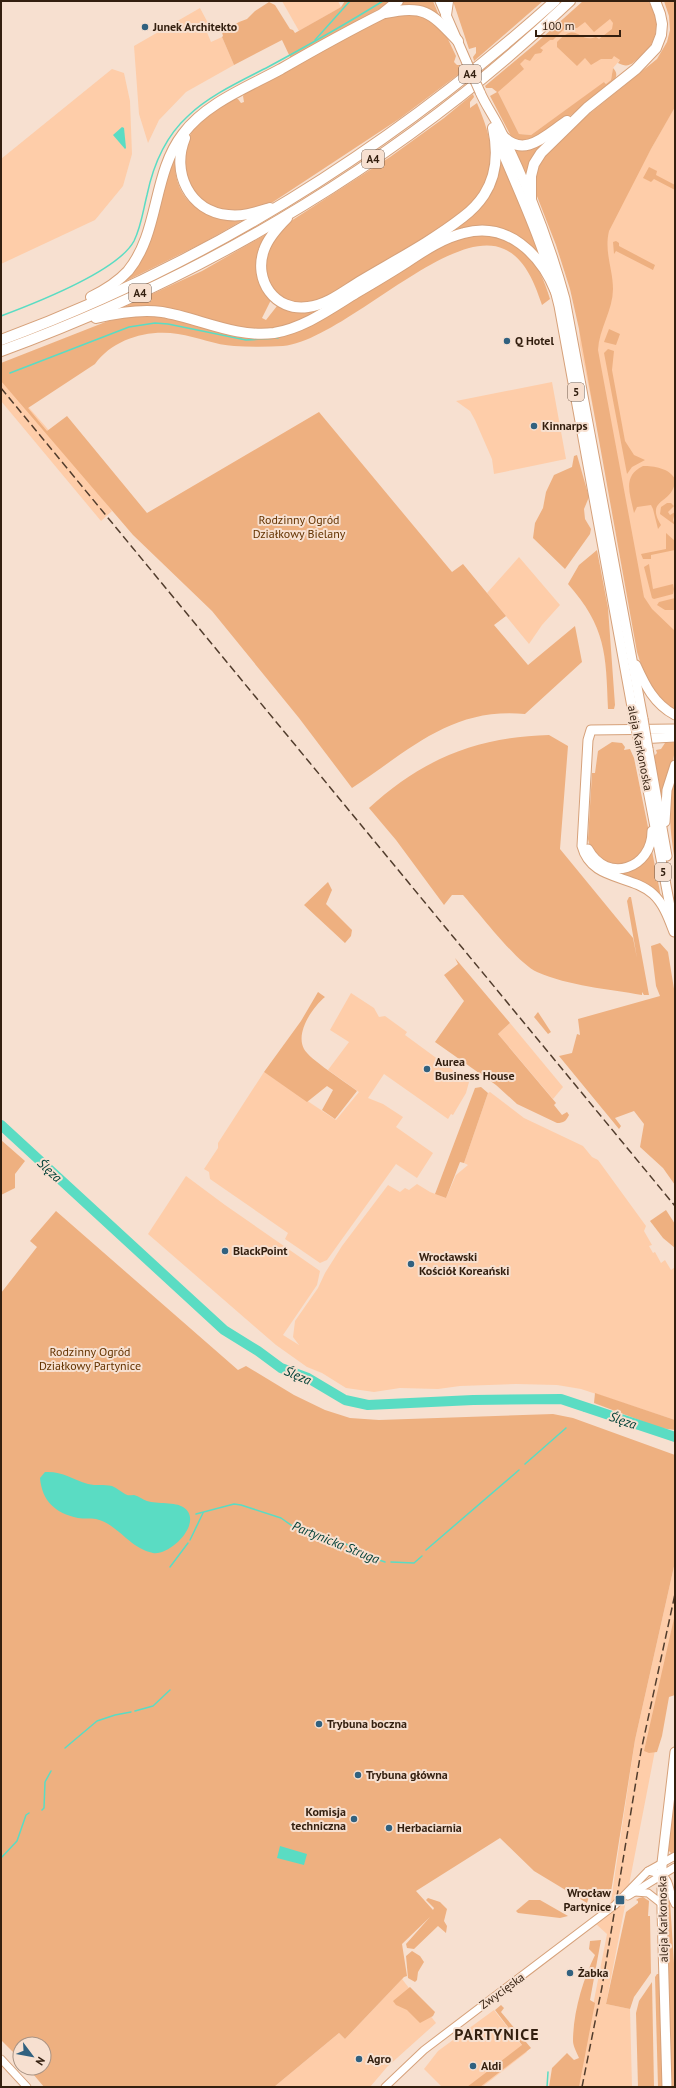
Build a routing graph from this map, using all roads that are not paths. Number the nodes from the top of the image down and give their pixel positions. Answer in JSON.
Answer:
{"nodes":[{"id":1,"x":398,"y":1,"type":"edge"},
{"id":2,"x":440,"y":1,"type":"edge"},
{"id":3,"x":448,"y":1,"type":"edge"},
{"id":4,"x":570,"y":1,"type":"edge"},
{"id":5,"x":574,"y":1,"type":"edge"},
{"id":6,"x":654,"y":2,"type":"edge"},
{"id":7,"x":551,"y":4,"type":"edge"},
{"id":8,"x":560,"y":10,"type":"junction"},
{"id":9,"x":382,"y":14,"type":"junction"},
{"id":10,"x":446,"y":15,"type":"junction"},
{"id":11,"x":458,"y":41,"type":"junction"},
{"id":12,"x":487,"y":107,"type":"junction"},
{"id":13,"x":587,"y":108,"type":"junction"},
{"id":14,"x":195,"y":121,"type":"junction"},
{"id":15,"x":493,"y":128,"type":"junction"},
{"id":16,"x":502,"y":135,"type":"junction"},
{"id":17,"x":531,"y":200,"type":"junction"},
{"id":18,"x":289,"y":201,"type":"junction"},
{"id":19,"x":299,"y":207,"type":"junction"},
{"id":20,"x":556,"y":292,"type":"junction"},
{"id":21,"x":61,"y":316,"type":"junction"},
{"id":22,"x":70,"y":324,"type":"junction"},
{"id":23,"x":1,"y":340,"type":"edge"},
{"id":24,"x":1,"y":350,"type":"edge"},
{"id":25,"x":609,"y":556,"type":"junction"},
{"id":26,"x":630,"y":650,"type":"junction"},
{"id":27,"x":675,"y":715,"type":"edge"},
{"id":28,"x":638,"y":719,"type":"junction"},
{"id":29,"x":675,"y":729,"type":"edge"},
{"id":30,"x":662,"y":730,"type":"junction"},
{"id":31,"x":675,"y":737,"type":"edge"},
{"id":32,"x":635,"y":739,"type":"dead end"},
{"id":33,"x":644,"y":748,"type":"junction"},
{"id":34,"x":675,"y":765,"type":"edge"},
{"id":35,"x":652,"y":811,"type":"junction"},
{"id":36,"x":584,"y":830,"type":"junction"},
{"id":37,"x":664,"y":839,"type":"junction"},
{"id":38,"x":675,"y":902,"type":"edge"},
{"id":39,"x":675,"y":934,"type":"edge"},
{"id":40,"x":675,"y":1752,"type":"edge"},
{"id":41,"x":675,"y":1856,"type":"edge"},
{"id":42,"x":662,"y":1863,"type":"junction"},
{"id":43,"x":675,"y":1867,"type":"edge"},
{"id":44,"x":648,"y":1871,"type":"junction"},
{"id":45,"x":662,"y":1875,"type":"junction"},
{"id":46,"x":635,"y":1892,"type":"junction"},
{"id":47,"x":622,"y":1899,"type":"junction"},
{"id":48,"x":662,"y":1904,"type":"junction"},
{"id":49,"x":675,"y":1904,"type":"edge"},
{"id":50,"x":1,"y":2059,"type":"edge"},
{"id":51,"x":27,"y":2087,"type":"edge"},
{"id":52,"x":385,"y":2087,"type":"edge"},
{"id":53,"x":667,"y":2087,"type":"edge"}],
"edges":[{"from":1,"to":9,"type":"highway"},
{"from":2,"to":10,"type":"main road"},
{"from":3,"to":10,"type":"highway"},
{"from":4,"to":8,"type":"highway","number":"А4"},
{"from":5,"to":8,"type":"highway"},
{"from":6,"to":13,"type":"highway"},
{"from":7,"to":18,"type":"highway","number":"A4"},
{"from":8,"to":19,"type":"highway","number":"А4"},
{"from":9,"to":11,"type":"highway"},
{"from":9,"to":14,"type":"highway"},
{"from":10,"to":11,"type":"main road"},
{"from":11,"to":12,"type":"main road","number":"5","bridge":true},
{"from":12,"to":15,"type":"main road","number":"5"},
{"from":12,"to":16,"type":"main road","number":"5"},
{"from":13,"to":16,"type":"highway"},
{"from":13,"to":17,"type":"highway"},
{"from":14,"to":18,"type":"highway"},
{"from":14,"to":21,"type":"highway"},
{"from":15,"to":19,"type":"highway"},
{"from":15,"to":20,"type":"main road","number":"5"},
{"from":16,"to":17,"type":"main road","number":"5"},
{"from":17,"to":25,"type":"main road","number":"5"},
{"from":18,"to":21,"type":"highway","number":"A4"},
{"from":19,"to":22,"type":"highway","number":"A4"},
{"from":20,"to":22,"type":"highway"},
{"from":20,"to":25,"type":"main road","number":"5"},
{"from":21,"to":23,"type":"highway","number":"A4"},
{"from":22,"to":24,"type":"highway","number":"A4"},
{"from":25,"to":26,"type":"main road","name":"aleja Karkonoska","number":"5"},
{"from":25,"to":28,"type":"main road","name":"aleja Karkonoska","number":"5"},
{"from":26,"to":27,"type":"main road"},
{"from":26,"to":28,"type":"main road","name":"aleja Karkonoska","number":"5"},
{"from":28,"to":33,"type":"main road","name":"aleja Karkonoska","number":"5","bridge":true},
{"from":29,"to":30,"type":"main road"},
{"from":30,"to":31,"type":"main road"},
{"from":30,"to":36,"type":"main road"},
{"from":31,"to":32,"type":"main road"},
{"from":33,"to":35,"type":"main road","name":"aleja Karkonoska","number":"5"},
{"from":33,"to":37,"type":"main road","name":"aleja Karkonoska","number":"5"},
{"from":34,"to":37,"type":"main road"},
{"from":35,"to":36,"type":"main road"},
{"from":35,"to":39,"type":"main road","name":"aleja Karkonoska","number":"5"},
{"from":36,"to":39,"type":"main road"},
{"from":37,"to":38,"type":"main road","name":"aleja Karkonoska","number":"5"},
{"from":40,"to":42,"type":"main road","name":"aleja Karkonoska"},
{"from":41,"to":42,"type":"street","name":"Zwycięska"},
{"from":42,"to":44,"type":"street","name":"Zwycięska"},
{"from":42,"to":45,"type":"main road","name":"aleja Karkonoska"},
{"from":43,"to":45,"type":"street","name":"Zwycięska"},
{"from":44,"to":45,"type":"street"},
{"from":44,"to":47,"type":"street","name":"Zwycięska"},
{"from":45,"to":46,"type":"street","name":"Zwycięska"},
{"from":45,"to":48,"type":"main road","name":"aleja Karkonoska"},
{"from":45,"to":49,"type":"street"},
{"from":46,"to":47,"type":"street","name":"Zwycięska"},
{"from":46,"to":48,"type":"street"},
{"from":47,"to":52,"type":"street","name":"Zwycięska"},
{"from":48,"to":53,"type":"main road","name":"aleja Karkonoska"},
{"from":50,"to":51,"type":"street"}]}
